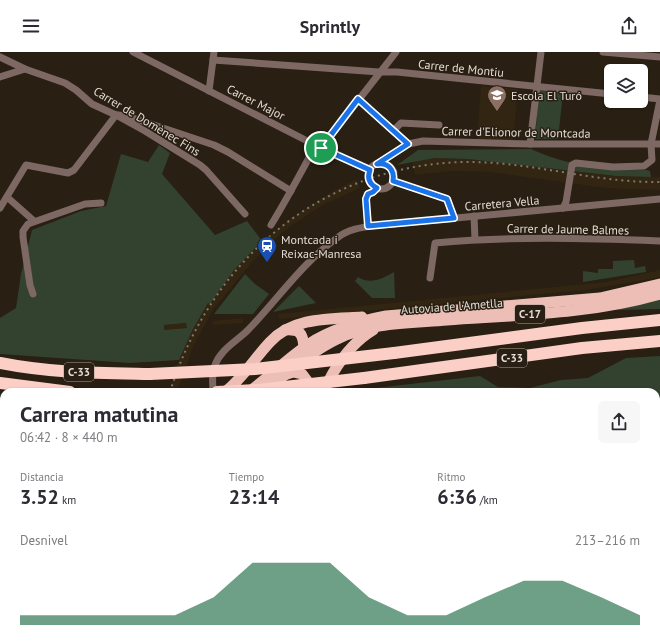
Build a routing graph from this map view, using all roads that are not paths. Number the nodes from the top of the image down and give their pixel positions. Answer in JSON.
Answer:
{"nodes":[{"id":1,"x":133,"y":52,"type":"edge"},
{"id":2,"x":396,"y":52,"type":"edge"},
{"id":3,"x":541,"y":52,"type":"edge"},
{"id":4,"x":603,"y":52,"type":"edge"},
{"id":5,"x":213,"y":56,"type":"edge"},
{"id":6,"x":0,"y":57,"type":"edge"},
{"id":7,"x":660,"y":57,"type":"edge"},
{"id":8,"x":25,"y":69,"type":"junction"},
{"id":9,"x":379,"y":72,"type":"junction"},
{"id":10,"x":0,"y":77,"type":"edge"},
{"id":11,"x":537,"y":87,"type":"junction"},
{"id":12,"x":209,"y":91,"type":"junction"},
{"id":13,"x":604,"y":93,"type":"edge"},
{"id":14,"x":648,"y":98,"type":"edge"},
{"id":15,"x":358,"y":99,"type":"junction"},
{"id":16,"x":660,"y":99,"type":"edge"},
{"id":17,"x":116,"y":115,"type":"junction"},
{"id":18,"x":439,"y":125,"type":"dead end"},
{"id":19,"x":393,"y":131,"type":"junction"},
{"id":20,"x":408,"y":144,"type":"junction"},
{"id":21,"x":530,"y":144,"type":"junction"},
{"id":22,"x":652,"y":144,"type":"junction"},
{"id":23,"x":660,"y":144,"type":"edge"},
{"id":24,"x":319,"y":146,"type":"junction"},
{"id":25,"x":377,"y":164,"type":"junction"},
{"id":26,"x":370,"y":170,"type":"junction"},
{"id":27,"x":393,"y":181,"type":"junction"},
{"id":28,"x":377,"y":188,"type":"junction"},
{"id":29,"x":291,"y":191,"type":"junction"},
{"id":30,"x":3,"y":196,"type":"edge"},
{"id":31,"x":660,"y":199,"type":"edge"},
{"id":32,"x":101,"y":203,"type":"dead end"},
{"id":33,"x":0,"y":208,"type":"edge"},
{"id":34,"x":563,"y":208,"type":"junction"},
{"id":35,"x":245,"y":214,"type":"dead end"},
{"id":36,"x":474,"y":216,"type":"junction"},
{"id":37,"x":454,"y":218,"type":"junction"},
{"id":38,"x":34,"y":221,"type":"junction"},
{"id":39,"x":270,"y":225,"type":"dead end"},
{"id":40,"x":368,"y":226,"type":"junction"},
{"id":41,"x":475,"y":239,"type":"junction"},
{"id":42,"x":660,"y":241,"type":"edge"},
{"id":43,"x":430,"y":278,"type":"dead end"},
{"id":44,"x":660,"y":284,"type":"edge"},
{"id":45,"x":33,"y":294,"type":"dead end"},
{"id":46,"x":660,"y":294,"type":"edge"},
{"id":47,"x":386,"y":316,"type":"junction"},
{"id":48,"x":660,"y":320,"type":"edge"},
{"id":49,"x":380,"y":326,"type":"junction"},
{"id":50,"x":285,"y":330,"type":"junction"},
{"id":51,"x":660,"y":341,"type":"edge"},
{"id":52,"x":304,"y":348,"type":"junction"},
{"id":53,"x":4,"y":364,"type":"edge"},
{"id":54,"x":287,"y":374,"type":"junction"},
{"id":55,"x":2,"y":384,"type":"edge"},
{"id":56,"x":36,"y":388,"type":"edge"},
{"id":57,"x":214,"y":388,"type":"edge"},
{"id":58,"x":230,"y":388,"type":"edge"},
{"id":59,"x":254,"y":388,"type":"edge"},
{"id":60,"x":269,"y":388,"type":"edge"},
{"id":61,"x":276,"y":388,"type":"edge"},
{"id":62,"x":309,"y":388,"type":"edge"},
{"id":63,"x":324,"y":388,"type":"edge"}],
"edges":[{"from":1,"to":12,"type":"street","name":"Carrer Major"},
{"from":2,"to":9,"type":"street"},
{"from":3,"to":11,"type":"street"},
{"from":4,"to":7,"type":"street"},
{"from":5,"to":9,"type":"street","name":"Carrer de Montiu"},
{"from":5,"to":12,"type":"street"},
{"from":6,"to":8,"type":"street","name":"Carrer de Domènec Fins"},
{"from":8,"to":10,"type":"street"},
{"from":8,"to":17,"type":"street","name":"Carrer de Domènec Fins"},
{"from":9,"to":11,"type":"street","name":"Carrer de Montiu"},
{"from":9,"to":15,"type":"street"},
{"from":11,"to":13,"type":"street","name":"Carrer de Montiu"},
{"from":11,"to":21,"type":"street"},
{"from":12,"to":24,"type":"street","name":"Carrer Major"},
{"from":14,"to":16,"type":"street"},
{"from":15,"to":19,"type":"street"},
{"from":15,"to":24,"type":"street"},
{"from":16,"to":22,"type":"street"},
{"from":17,"to":29,"type":"street"},
{"from":17,"to":30,"type":"street"},
{"from":17,"to":35,"type":"street","name":"Carrer de Domènec Fins"},
{"from":18,"to":19,"type":"street"},
{"from":19,"to":20,"type":"street"},
{"from":20,"to":21,"type":"street","name":"Carrer d'Elionor de Montcada"},
{"from":20,"to":25,"type":"street","name":"Carrer d'Elionor de Montcada"},
{"from":21,"to":22,"type":"street","name":"Carrer d'Elionor de Montcada"},
{"from":22,"to":23,"type":"street","name":"Carrer d'Elionor de Montcada"},
{"from":22,"to":34,"type":"street"},
{"from":24,"to":26,"type":"street","name":"Carrer Major"},
{"from":24,"to":29,"type":"street"},
{"from":25,"to":26,"type":"street"},
{"from":25,"to":27,"type":"street"},
{"from":26,"to":28,"type":"street"},
{"from":27,"to":28,"type":"street"},
{"from":27,"to":37,"type":"street"},
{"from":28,"to":40,"type":"street"},
{"from":29,"to":39,"type":"street"},
{"from":30,"to":33,"type":"street"},
{"from":30,"to":38,"type":"street"},
{"from":31,"to":34,"type":"street","name":"Carretera Vella"},
{"from":32,"to":38,"type":"street"},
{"from":34,"to":36,"type":"street","name":"Carretera Vella"},
{"from":36,"to":37,"type":"street","name":"Carretera Vella"},
{"from":36,"to":41,"type":"street"},
{"from":37,"to":40,"type":"street","name":"Carretera Vella"},
{"from":38,"to":45,"type":"street"},
{"from":40,"to":57,"type":"street","name":"Carretera Vella"},
{"from":41,"to":42,"type":"street","name":"Carrer de Jaume Balmes"},
{"from":41,"to":43,"type":"street","name":"Carrer de Jaume Balmes"},
{"from":44,"to":47,"type":"highway","name":"Autovia de l'Ametlla","number":"C-17"},
{"from":46,"to":49,"type":"highway","name":"Autovia de l'Ametlla","number":"C-17"},
{"from":47,"to":50,"type":"highway"},
{"from":47,"to":52,"type":"highway","name":"Autovia de l'Ametlla","number":"C-17"},
{"from":48,"to":53,"type":"highway","number":"C-33","bridge":true},
{"from":49,"to":54,"type":"highway","name":"Autovia de l'Ametlla","number":"C-17"},
{"from":49,"to":63,"type":"highway"},
{"from":50,"to":52,"type":"highway"},
{"from":50,"to":58,"type":"highway"},
{"from":51,"to":61,"type":"highway","number":"C-33","bridge":true},
{"from":52,"to":59,"type":"highway","number":"C-17"},
{"from":54,"to":60,"type":"highway","name":"Autovia de l'Ametlla","number":"C-17"},
{"from":54,"to":62,"type":"highway"},
{"from":55,"to":56,"type":"highway","number":"C-33"}]}
